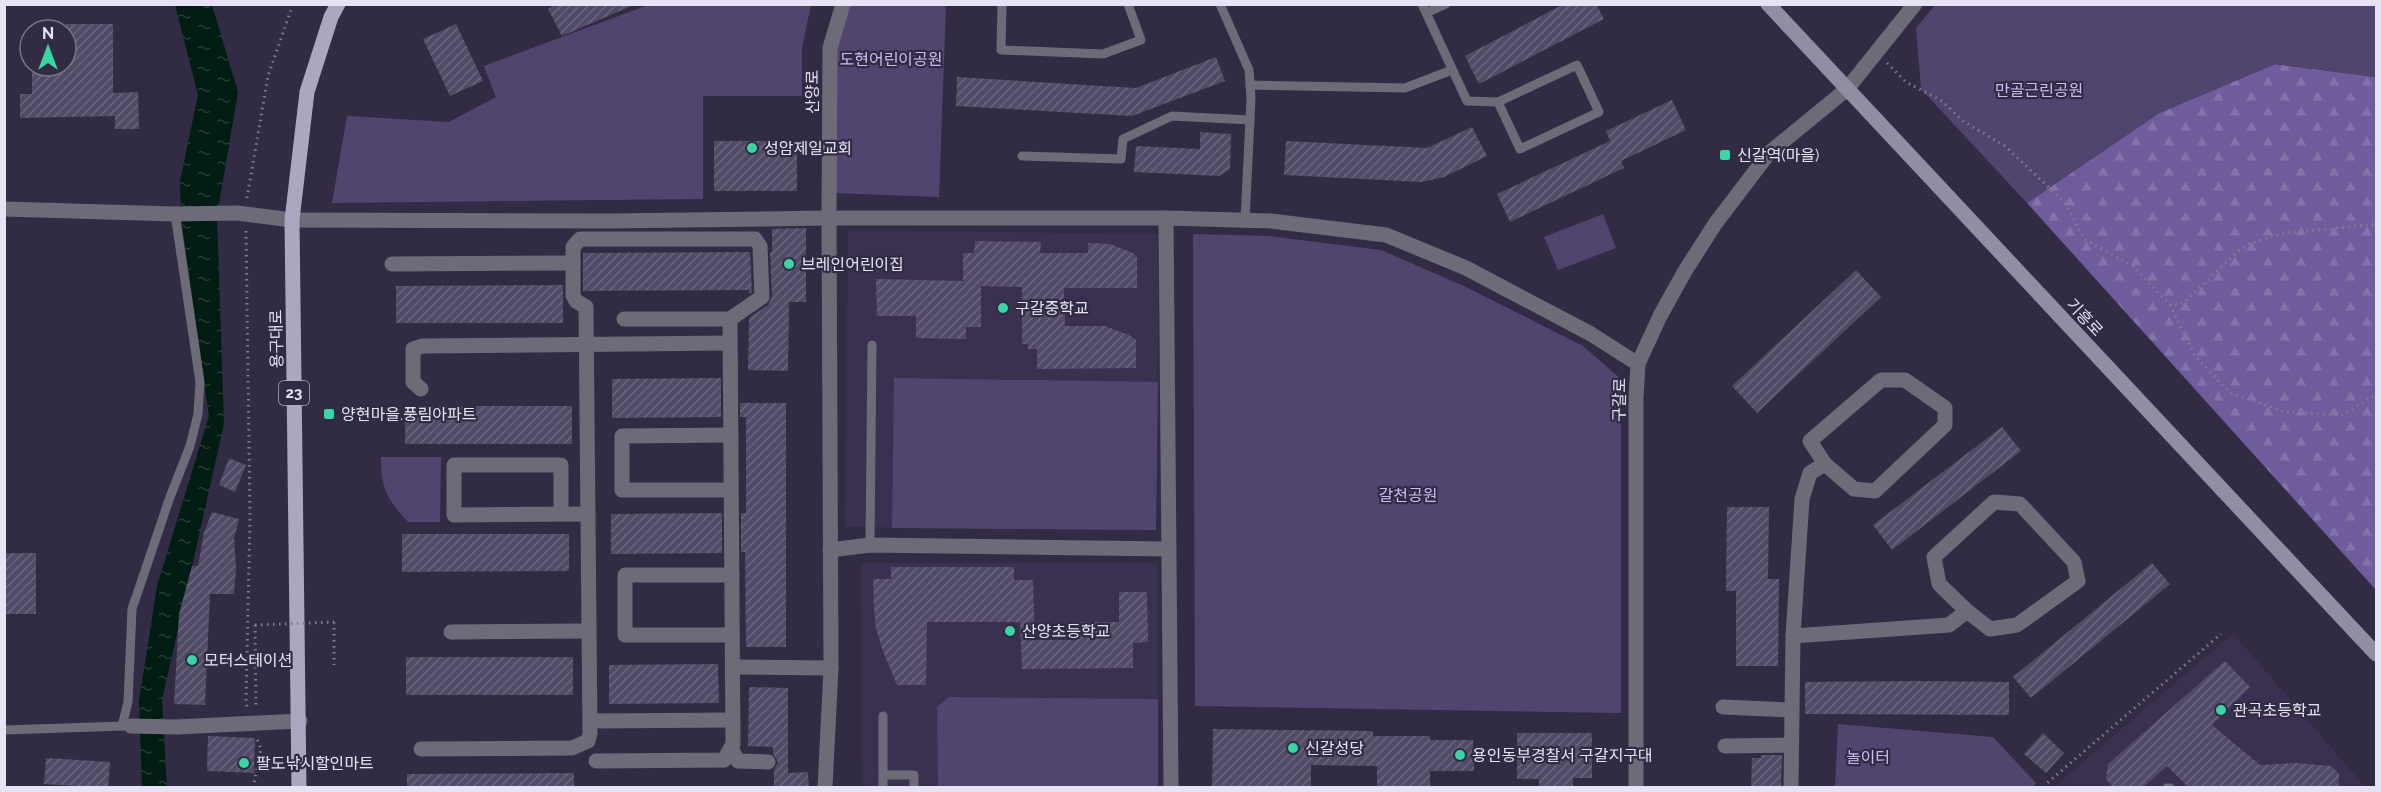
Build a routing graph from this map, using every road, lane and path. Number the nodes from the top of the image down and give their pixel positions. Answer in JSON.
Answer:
{"nodes":[{"id":1,"x":293,"y":4,"type":"edge"},
{"id":2,"x":338,"y":4,"type":"edge"},
{"id":3,"x":843,"y":4,"type":"edge"},
{"id":4,"x":1002,"y":4,"type":"edge"},
{"id":5,"x":1128,"y":4,"type":"edge"},
{"id":6,"x":1220,"y":4,"type":"edge"},
{"id":7,"x":1446,"y":4,"type":"edge"},
{"id":8,"x":1768,"y":4,"type":"edge"},
{"id":9,"x":1915,"y":4,"type":"edge"},
{"id":10,"x":1424,"y":9,"type":"edge"},
{"id":11,"x":1876,"y":52,"type":"junction"},
{"id":12,"x":1452,"y":70,"type":"junction"},
{"id":13,"x":1250,"y":84,"type":"junction"},
{"id":14,"x":1847,"y":89,"type":"junction"},
{"id":15,"x":1498,"y":102,"type":"junction"},
{"id":16,"x":1250,"y":120,"type":"junction"},
{"id":17,"x":1022,"y":156,"type":"dead end"},
{"id":18,"x":4,"y":209,"type":"edge"},
{"id":19,"x":241,"y":213,"type":"junction"},
{"id":20,"x":176,"y":214,"type":"junction"},
{"id":21,"x":829,"y":218,"type":"junction"},
{"id":22,"x":1166,"y":218,"type":"junction"},
{"id":23,"x":292,"y":220,"type":"junction"},
{"id":24,"x":1245,"y":221,"type":"junction"},
{"id":25,"x":2376,"y":224,"type":"edge"},
{"id":26,"x":573,"y":263,"type":"junction"},
{"id":27,"x":392,"y":264,"type":"dead end"},
{"id":28,"x":2170,"y":305,"type":"junction"},
{"id":29,"x":624,"y":319,"type":"dead end"},
{"id":30,"x":730,"y":319,"type":"junction"},
{"id":31,"x":730,"y":343,"type":"junction"},
{"id":32,"x":586,"y":344,"type":"junction"},
{"id":33,"x":872,"y":345,"type":"dead end"},
{"id":34,"x":1638,"y":364,"type":"junction"},
{"id":35,"x":421,"y":389,"type":"dead end"},
{"id":36,"x":2376,"y":395,"type":"edge"},
{"id":37,"x":731,"y":435,"type":"junction"},
{"id":38,"x":1825,"y":464,"type":"junction"},
{"id":39,"x":731,"y":490,"type":"junction"},
{"id":40,"x":561,"y":514,"type":"junction"},
{"id":41,"x":588,"y":514,"type":"junction"},
{"id":42,"x":870,"y":545,"type":"junction"},
{"id":43,"x":1168,"y":549,"type":"junction"},
{"id":44,"x":830,"y":550,"type":"junction"},
{"id":45,"x":732,"y":575,"type":"junction"},
{"id":46,"x":1967,"y":611,"type":"junction"},
{"id":47,"x":589,"y":631,"type":"junction"},
{"id":48,"x":451,"y":632,"type":"dead end"},
{"id":49,"x":2220,"y":634,"type":"dead end"},
{"id":50,"x":732,"y":635,"type":"junction"},
{"id":51,"x":1792,"y":636,"type":"junction"},
{"id":52,"x":2376,"y":654,"type":"edge"},
{"id":53,"x":334,"y":666,"type":"dead end"},
{"id":54,"x":733,"y":667,"type":"junction"},
{"id":55,"x":831,"y":668,"type":"junction"},
{"id":56,"x":1724,"y":707,"type":"dead end"},
{"id":57,"x":1791,"y":710,"type":"junction"},
{"id":58,"x":883,"y":716,"type":"dead end"},
{"id":59,"x":733,"y":720,"type":"junction"},
{"id":60,"x":590,"y":721,"type":"junction"},
{"id":61,"x":300,"y":722,"type":"junction"},
{"id":62,"x":254,"y":723,"type":"junction"},
{"id":63,"x":127,"y":726,"type":"junction"},
{"id":64,"x":4,"y":730,"type":"edge"},
{"id":65,"x":1791,"y":745,"type":"junction"},
{"id":66,"x":1725,"y":746,"type":"dead end"},
{"id":67,"x":731,"y":748,"type":"junction"},
{"id":68,"x":421,"y":750,"type":"dead end"},
{"id":69,"x":596,"y":761,"type":"dead end"},
{"id":70,"x":768,"y":762,"type":"dead end"},
{"id":71,"x":883,"y":775,"type":"junction"},
{"id":72,"x":253,"y":788,"type":"edge"},
{"id":73,"x":299,"y":788,"type":"edge"},
{"id":74,"x":825,"y":788,"type":"edge"},
{"id":75,"x":883,"y":788,"type":"edge"},
{"id":76,"x":914,"y":788,"type":"edge"},
{"id":77,"x":1171,"y":788,"type":"edge"},
{"id":78,"x":1636,"y":788,"type":"edge"},
{"id":79,"x":1791,"y":788,"type":"edge"},
{"id":80,"x":2045,"y":788,"type":"edge"}],
"edges":[{"from":1,"to":19,"type":"path"},
{"from":2,"to":23,"type":"main road","name":"용구대로","number":"23"},
{"from":3,"to":21,"type":"street","name":"산양로"},
{"from":4,"to":5,"type":"lane"},
{"from":6,"to":13,"type":"lane"},
{"from":7,"to":10,"type":"lane"},
{"from":8,"to":14,"type":"main road","name":"기흥로"},
{"from":9,"to":11,"type":"street","name":"구갈로"},
{"from":10,"to":12,"type":"lane"},
{"from":11,"to":14,"type":"street","name":"구갈로"},
{"from":11,"to":28,"type":"path"},
{"from":12,"to":13,"type":"lane"},
{"from":12,"to":15,"type":"lane"},
{"from":13,"to":16,"type":"lane"},
{"from":14,"to":34,"type":"street","name":"구갈로"},
{"from":14,"to":52,"type":"main road","name":"기흥로"},
{"from":15,"to":15,"type":"lane"},
{"from":16,"to":17,"type":"lane"},
{"from":16,"to":24,"type":"lane"},
{"from":18,"to":20,"type":"street"},
{"from":19,"to":20,"type":"street"},
{"from":19,"to":23,"type":"street"},
{"from":19,"to":62,"type":"path"},
{"from":20,"to":63,"type":"lane"},
{"from":21,"to":22,"type":"street"},
{"from":21,"to":23,"type":"street"},
{"from":21,"to":44,"type":"street","name":"산양로"},
{"from":22,"to":24,"type":"street"},
{"from":22,"to":43,"type":"street"},
{"from":23,"to":61,"type":"main road","name":"용구대로","number":"23"},
{"from":24,"to":34,"type":"street"},
{"from":25,"to":28,"type":"path"},
{"from":26,"to":27,"type":"street"},
{"from":26,"to":30,"type":"street"},
{"from":26,"to":32,"type":"street"},
{"from":28,"to":36,"type":"path"},
{"from":29,"to":30,"type":"street"},
{"from":30,"to":31,"type":"street"},
{"from":31,"to":32,"type":"street"},
{"from":31,"to":37,"type":"street"},
{"from":32,"to":35,"type":"street"},
{"from":32,"to":41,"type":"street"},
{"from":33,"to":42,"type":"lane"},
{"from":34,"to":78,"type":"street","name":"구갈로"},
{"from":37,"to":39,"type":"street"},
{"from":37,"to":39,"type":"street"},
{"from":38,"to":38,"type":"street"},
{"from":38,"to":51,"type":"street"},
{"from":39,"to":45,"type":"street"},
{"from":40,"to":40,"type":"street"},
{"from":40,"to":41,"type":"street"},
{"from":41,"to":47,"type":"street"},
{"from":42,"to":43,"type":"street"},
{"from":42,"to":44,"type":"street"},
{"from":43,"to":77,"type":"street"},
{"from":44,"to":55,"type":"street","name":"산양로"},
{"from":45,"to":50,"type":"street"},
{"from":45,"to":50,"type":"street"},
{"from":46,"to":46,"type":"street"},
{"from":46,"to":51,"type":"street"},
{"from":47,"to":48,"type":"street"},
{"from":47,"to":60,"type":"street"},
{"from":49,"to":80,"type":"path"},
{"from":50,"to":54,"type":"street"},
{"from":51,"to":57,"type":"street"},
{"from":53,"to":62,"type":"path","bridge":true},
{"from":54,"to":55,"type":"street"},
{"from":54,"to":59,"type":"street"},
{"from":55,"to":74,"type":"street","name":"산양로"},
{"from":56,"to":57,"type":"street"},
{"from":57,"to":65,"type":"street"},
{"from":58,"to":71,"type":"lane"},
{"from":59,"to":60,"type":"street"},
{"from":59,"to":67,"type":"street"},
{"from":60,"to":68,"type":"street"},
{"from":61,"to":62,"type":"street"},
{"from":61,"to":73,"type":"main road","name":"용구대로","number":"23"},
{"from":62,"to":63,"type":"street"},
{"from":62,"to":72,"type":"path"},
{"from":63,"to":64,"type":"lane"},
{"from":65,"to":66,"type":"street"},
{"from":65,"to":79,"type":"street"},
{"from":67,"to":69,"type":"street"},
{"from":67,"to":70,"type":"street"},
{"from":71,"to":75,"type":"lane"},
{"from":71,"to":76,"type":"lane"}]}
